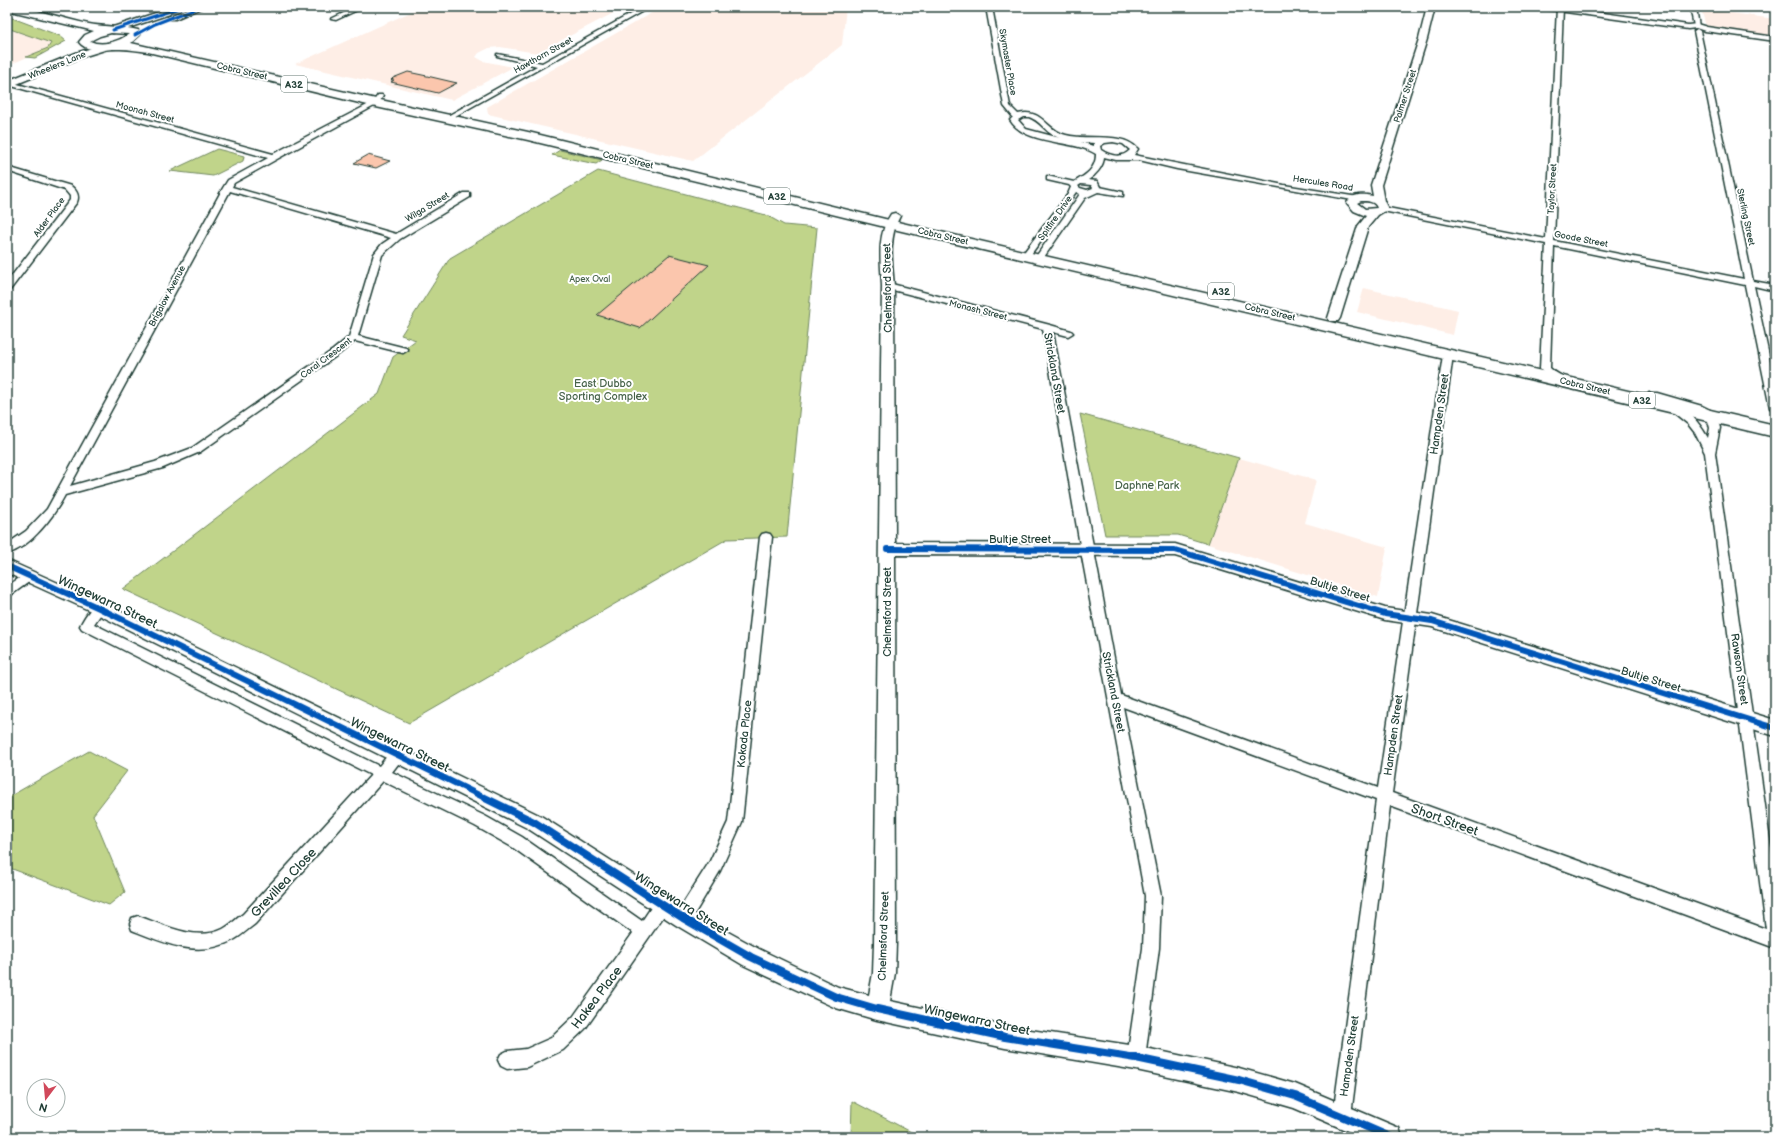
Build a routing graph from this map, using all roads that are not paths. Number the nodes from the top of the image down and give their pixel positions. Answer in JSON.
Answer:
{"nodes":[{"id":1,"x":182,"y":7,"type":"edge"},
{"id":2,"x":199,"y":7,"type":"edge"},
{"id":3,"x":361,"y":7,"type":"edge"},
{"id":4,"x":647,"y":7,"type":"edge"},
{"id":5,"x":989,"y":7,"type":"edge"},
{"id":6,"x":1431,"y":7,"type":"edge"},
{"id":7,"x":1544,"y":7,"type":"edge"},
{"id":8,"x":1693,"y":7,"type":"edge"},
{"id":9,"x":7,"y":8,"type":"edge"},
{"id":10,"x":1560,"y":8,"type":"edge"},
{"id":11,"x":7,"y":12,"type":"edge"},
{"id":12,"x":334,"y":19,"type":"dead end"},
{"id":13,"x":1700,"y":29,"type":"junction"},
{"id":14,"x":112,"y":30,"type":"junction"},
{"id":15,"x":135,"y":35,"type":"junction"},
{"id":16,"x":1775,"y":39,"type":"edge"},
{"id":17,"x":85,"y":41,"type":"junction"},
{"id":18,"x":109,"y":45,"type":"junction"},
{"id":19,"x":499,"y":55,"type":"dead end"},
{"id":20,"x":543,"y":65,"type":"junction"},
{"id":21,"x":8,"y":82,"type":"edge"},
{"id":22,"x":378,"y":100,"type":"junction"},
{"id":23,"x":453,"y":115,"type":"junction"},
{"id":24,"x":1016,"y":117,"type":"junction"},
{"id":25,"x":1103,"y":141,"type":"junction"},
{"id":26,"x":1134,"y":148,"type":"junction"},
{"id":27,"x":1098,"y":152,"type":"junction"},
{"id":28,"x":274,"y":157,"type":"junction"},
{"id":29,"x":1123,"y":157,"type":"junction"},
{"id":30,"x":7,"y":169,"type":"edge"},
{"id":31,"x":1193,"y":170,"type":"junction"},
{"id":32,"x":1050,"y":178,"type":"dead end"},
{"id":33,"x":1076,"y":184,"type":"junction"},
{"id":34,"x":1376,"y":185,"type":"junction"},
{"id":35,"x":1097,"y":187,"type":"junction"},
{"id":36,"x":227,"y":188,"type":"junction"},
{"id":37,"x":1088,"y":192,"type":"junction"},
{"id":38,"x":1120,"y":194,"type":"dead end"},
{"id":39,"x":467,"y":195,"type":"dead end"},
{"id":40,"x":1358,"y":203,"type":"junction"},
{"id":41,"x":1378,"y":208,"type":"junction"},
{"id":42,"x":892,"y":220,"type":"junction"},
{"id":43,"x":1363,"y":226,"type":"junction"},
{"id":44,"x":397,"y":237,"type":"junction"},
{"id":45,"x":1550,"y":243,"type":"junction"},
{"id":46,"x":1036,"y":252,"type":"junction"},
{"id":47,"x":1749,"y":283,"type":"junction"},
{"id":48,"x":8,"y":285,"type":"edge"},
{"id":49,"x":888,"y":286,"type":"junction"},
{"id":50,"x":1775,"y":288,"type":"edge"},
{"id":51,"x":1334,"y":318,"type":"junction"},
{"id":52,"x":1047,"y":327,"type":"junction"},
{"id":53,"x":1369,"y":331,"type":"junction"},
{"id":54,"x":1068,"y":333,"type":"dead end"},
{"id":55,"x":353,"y":338,"type":"junction"},
{"id":56,"x":403,"y":350,"type":"dead end"},
{"id":57,"x":1474,"y":353,"type":"junction"},
{"id":58,"x":1448,"y":355,"type":"junction"},
{"id":59,"x":1544,"y":369,"type":"junction"},
{"id":60,"x":1567,"y":382,"type":"junction"},
{"id":61,"x":1659,"y":400,"type":"junction"},
{"id":62,"x":1775,"y":408,"type":"edge"},
{"id":63,"x":1713,"y":417,"type":"junction"},
{"id":64,"x":1775,"y":423,"type":"edge"},
{"id":65,"x":1775,"y":431,"type":"edge"},
{"id":66,"x":1710,"y":453,"type":"junction"},
{"id":67,"x":61,"y":492,"type":"junction"},
{"id":68,"x":766,"y":537,"type":"dead end"},
{"id":69,"x":887,"y":549,"type":"junction"},
{"id":70,"x":1087,"y":549,"type":"junction"},
{"id":71,"x":7,"y":550,"type":"edge"},
{"id":72,"x":7,"y":566,"type":"edge"},
{"id":73,"x":29,"y":576,"type":"junction"},
{"id":74,"x":7,"y":592,"type":"edge"},
{"id":75,"x":99,"y":608,"type":"junction"},
{"id":76,"x":1410,"y":618,"type":"junction"},
{"id":77,"x":1115,"y":698,"type":"junction"},
{"id":78,"x":1746,"y":719,"type":"junction"},
{"id":79,"x":1775,"y":728,"type":"edge"},
{"id":80,"x":398,"y":755,"type":"junction"},
{"id":81,"x":382,"y":774,"type":"junction"},
{"id":82,"x":1384,"y":797,"type":"junction"},
{"id":83,"x":662,"y":905,"type":"junction"},
{"id":84,"x":683,"y":918,"type":"junction"},
{"id":85,"x":138,"y":924,"type":"dead end"},
{"id":86,"x":643,"y":931,"type":"junction"},
{"id":87,"x":1775,"y":933,"type":"edge"},
{"id":88,"x":1775,"y":940,"type":"edge"},
{"id":89,"x":877,"y":1009,"type":"junction"},
{"id":90,"x":1136,"y":1058,"type":"junction"},
{"id":91,"x":507,"y":1060,"type":"dead end"},
{"id":92,"x":1342,"y":1115,"type":"junction"},
{"id":93,"x":1390,"y":1137,"type":"edge"}],
"edges":[{"from":1,"to":14,"type":"main road"},
{"from":2,"to":15,"type":"main road"},
{"from":3,"to":12,"type":"street"},
{"from":4,"to":20,"type":"street","name":"Hawthorn Street"},
{"from":5,"to":24,"type":"street","name":"Skymaster Place"},
{"from":6,"to":34,"type":"street","name":"Palmer Street"},
{"from":7,"to":10,"type":"street"},
{"from":8,"to":13,"type":"street","name":"Sterling Street"},
{"from":9,"to":14,"type":"highway","number":"A32"},
{"from":10,"to":13,"type":"street"},
{"from":10,"to":45,"type":"street","name":"Taylor Street"},
{"from":11,"to":17,"type":"highway","number":"A32"},
{"from":13,"to":16,"type":"street"},
{"from":13,"to":47,"type":"street","name":"Sterling Street"},
{"from":14,"to":15,"type":"highway","number":"A32"},
{"from":14,"to":17,"type":"highway","number":"A32"},
{"from":15,"to":18,"type":"highway","number":"A32"},
{"from":15,"to":22,"type":"highway","name":"Cobra Street","number":"A32"},
{"from":17,"to":18,"type":"highway","number":"A32"},
{"from":17,"to":21,"type":"main road","name":"Wheelers Lane"},
{"from":18,"to":21,"type":"main road","name":"Wheelers Lane"},
{"from":18,"to":22,"type":"highway","name":"Cobra Street","number":"A32"},
{"from":19,"to":20,"type":"street"},
{"from":20,"to":23,"type":"street","name":"Hawthorn Street"},
{"from":21,"to":28,"type":"street","name":"Moonah Street"},
{"from":22,"to":23,"type":"highway","name":"Cobra Street","number":"A32"},
{"from":22,"to":28,"type":"street","name":"Brigalow Avenue"},
{"from":23,"to":42,"type":"highway","name":"Cobra Street","number":"A32"},
{"from":24,"to":25,"type":"street"},
{"from":24,"to":27,"type":"street"},
{"from":25,"to":26,"type":"street","name":"Hercules Road"},
{"from":25,"to":27,"type":"street","name":"Spitfire Drive"},
{"from":26,"to":29,"type":"street"},
{"from":26,"to":31,"type":"street","name":"Hercules Road"},
{"from":27,"to":29,"type":"street","name":"Hercules Road"},
{"from":27,"to":33,"type":"street","name":"Spitfire Drive"},
{"from":28,"to":36,"type":"street","name":"Brigalow Avenue"},
{"from":29,"to":31,"type":"street","name":"Hercules Road"},
{"from":29,"to":35,"type":"street"},
{"from":30,"to":48,"type":"street","name":"Alder Place"},
{"from":31,"to":40,"type":"street","name":"Hercules Road"},
{"from":32,"to":33,"type":"street"},
{"from":33,"to":35,"type":"street"},
{"from":33,"to":37,"type":"street"},
{"from":33,"to":46,"type":"street","name":"Spitfire Drive"},
{"from":34,"to":40,"type":"street"},
{"from":34,"to":41,"type":"street","name":"Palmer Street"},
{"from":35,"to":37,"type":"street"},
{"from":35,"to":38,"type":"street"},
{"from":36,"to":44,"type":"street"},
{"from":36,"to":67,"type":"street","name":"Brigalow Avenue"},
{"from":37,"to":46,"type":"street","name":"Spitfire Drive"},
{"from":39,"to":44,"type":"street","name":"Wilga Street"},
{"from":40,"to":41,"type":"street"},
{"from":40,"to":43,"type":"street"},
{"from":41,"to":43,"type":"street"},
{"from":41,"to":45,"type":"street","name":"Goode Street"},
{"from":42,"to":46,"type":"highway","name":"Cobra Street","number":"A32"},
{"from":42,"to":49,"type":"street","name":"Chelmsford Street"},
{"from":43,"to":51,"type":"street"},
{"from":44,"to":55,"type":"street","name":"Coral Crescent"},
{"from":45,"to":47,"type":"street","name":"Goode Street"},
{"from":45,"to":59,"type":"street","name":"Taylor Street"},
{"from":46,"to":51,"type":"highway","name":"Cobra Street","number":"A32"},
{"from":46,"to":53,"type":"highway","name":"Cobra Street","number":"A32"},
{"from":47,"to":50,"type":"street","name":"Goode Street"},
{"from":47,"to":62,"type":"street","name":"Sterling Street"},
{"from":49,"to":52,"type":"street","name":"Monash Street"},
{"from":49,"to":69,"type":"street","name":"Chelmsford Street"},
{"from":51,"to":53,"type":"highway"},
{"from":52,"to":54,"type":"street","name":"Monash Street"},
{"from":52,"to":70,"type":"street","name":"Strickland Street"},
{"from":53,"to":57,"type":"highway","name":"Cobra Street","number":"A32"},
{"from":53,"to":58,"type":"highway","name":"Cobra Street","number":"A32"},
{"from":55,"to":56,"type":"street"},
{"from":55,"to":67,"type":"street","name":"Coral Crescent"},
{"from":57,"to":58,"type":"highway"},
{"from":57,"to":59,"type":"highway","name":"Cobra Street","number":"A32"},
{"from":58,"to":60,"type":"highway","name":"Cobra Street","number":"A32"},
{"from":58,"to":76,"type":"street","name":"Hampden Street"},
{"from":59,"to":60,"type":"street"},
{"from":59,"to":61,"type":"highway","name":"Cobra Street","number":"A32"},
{"from":60,"to":61,"type":"highway","name":"Cobra Street","number":"A32"},
{"from":61,"to":63,"type":"highway","name":"Cobra Street","number":"A32"},
{"from":61,"to":64,"type":"highway","name":"Cobra Street","number":"A32"},
{"from":61,"to":66,"type":"street","name":"Rawson Street"},
{"from":63,"to":65,"type":"highway","name":"Cobra Street","number":"A32"},
{"from":63,"to":66,"type":"street","name":"Rawson Street"},
{"from":66,"to":78,"type":"street","name":"Rawson Street"},
{"from":67,"to":71,"type":"street","name":"Brigalow Avenue"},
{"from":68,"to":84,"type":"street","name":"Kokoda Place"},
{"from":69,"to":70,"type":"street","name":"Bultje Street"},
{"from":69,"to":89,"type":"street","name":"Chelmsford Street"},
{"from":70,"to":76,"type":"street","name":"Bultje Street"},
{"from":70,"to":77,"type":"street","name":"Strickland Street"},
{"from":72,"to":73,"type":"street","name":"Wingewarra Street"},
{"from":73,"to":74,"type":"street"},
{"from":73,"to":75,"type":"street","name":"Wingewarra Street"},
{"from":75,"to":80,"type":"street","name":"Wingewarra Street"},
{"from":75,"to":81,"type":"street","name":"Wingewarra Street"},
{"from":76,"to":78,"type":"street","name":"Bultje Street"},
{"from":76,"to":82,"type":"street","name":"Hampden Street"},
{"from":77,"to":82,"type":"street","name":"Short Street"},
{"from":77,"to":90,"type":"street","name":"Strickland Street"},
{"from":78,"to":79,"type":"street","name":"Bultje Street"},
{"from":78,"to":87,"type":"street","name":"Rawson Street"},
{"from":80,"to":81,"type":"street","name":"Grevillea Close"},
{"from":80,"to":83,"type":"street","name":"Wingewarra Street"},
{"from":81,"to":85,"type":"street","name":"Grevillea Close"},
{"from":81,"to":86,"type":"street","name":"Wingewarra Street"},
{"from":82,"to":88,"type":"street","name":"Short Street"},
{"from":82,"to":92,"type":"street","name":"Hampden Street"},
{"from":83,"to":84,"type":"street","name":"Wingewarra Street"},
{"from":83,"to":86,"type":"street","name":"Hakea Place"},
{"from":84,"to":89,"type":"street","name":"Wingewarra Street"},
{"from":86,"to":91,"type":"street","name":"Hakea Place"},
{"from":89,"to":90,"type":"street","name":"Wingewarra Street"},
{"from":90,"to":92,"type":"street","name":"Wingewarra Street"},
{"from":92,"to":93,"type":"street","name":"Wingewarra Street"}]}
